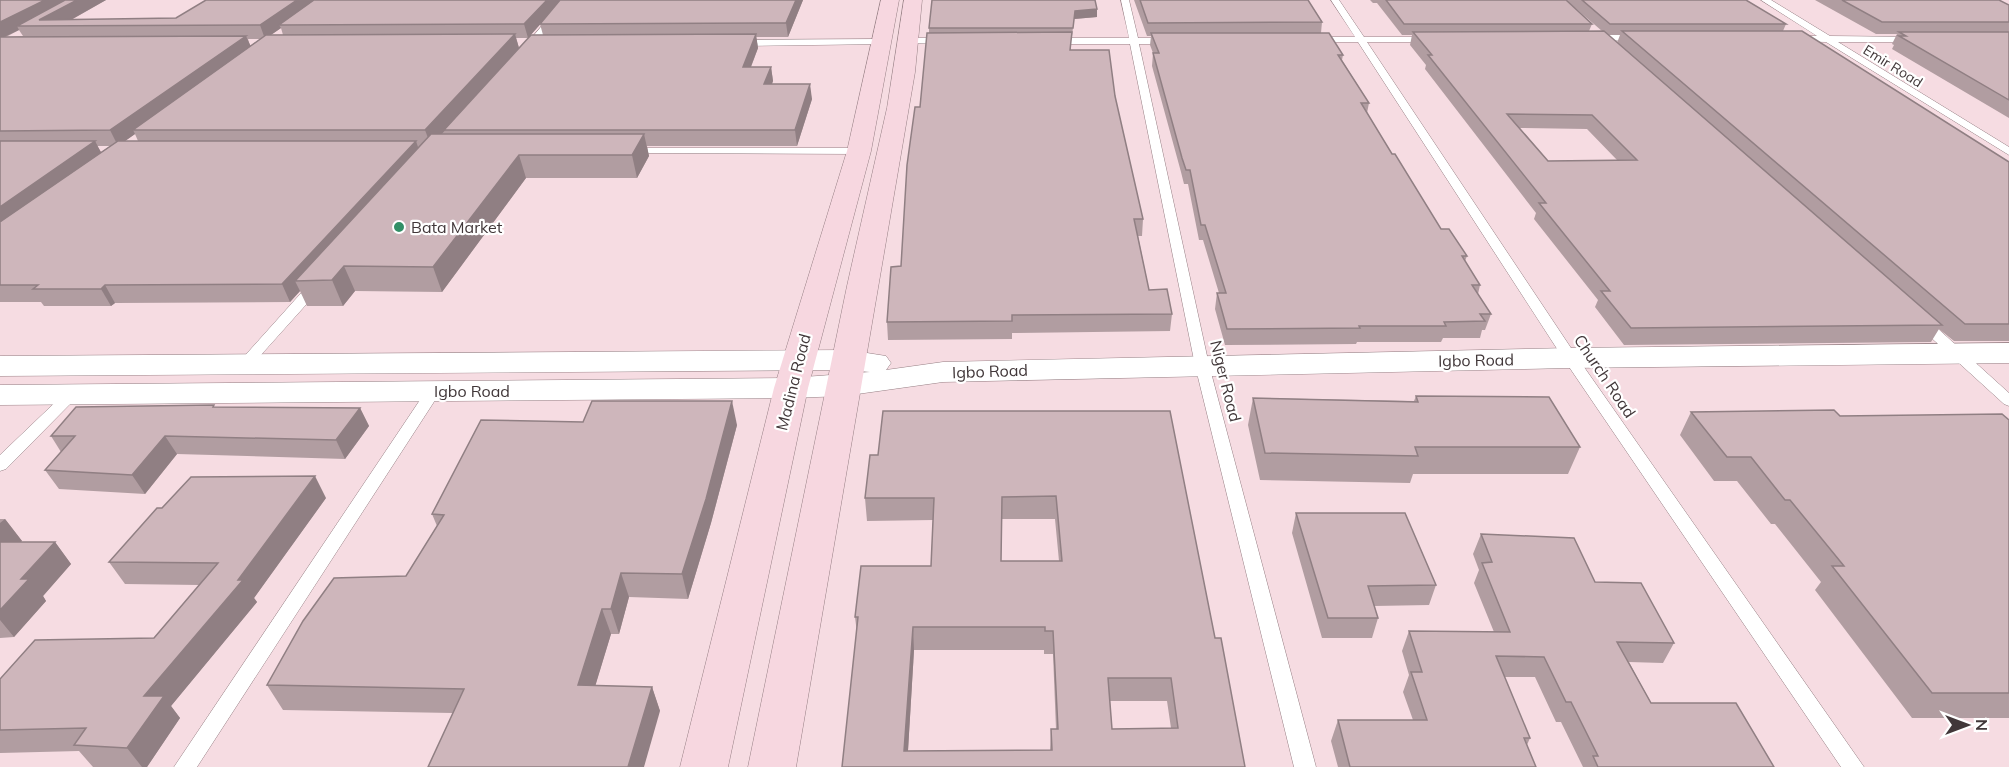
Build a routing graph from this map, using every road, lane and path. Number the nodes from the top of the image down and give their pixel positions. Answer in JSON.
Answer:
{"nodes":[{"id":1,"x":567,"y":0,"type":"edge"},
{"id":2,"x":890,"y":0,"type":"edge"},
{"id":3,"x":913,"y":0,"type":"edge"},
{"id":4,"x":1125,"y":0,"type":"edge"},
{"id":5,"x":1335,"y":0,"type":"edge"},
{"id":6,"x":1765,"y":0,"type":"edge"},
{"id":7,"x":1584,"y":23,"type":"edge"},
{"id":8,"x":1577,"y":38,"type":"edge"},
{"id":9,"x":1601,"y":38,"type":"junction"},
{"id":10,"x":1648,"y":38,"type":"edge"},
{"id":11,"x":1446,"y":39,"type":"edge"},
{"id":12,"x":1778,"y":39,"type":"edge"},
{"id":13,"x":1825,"y":39,"type":"junction"},
{"id":14,"x":1928,"y":39,"type":"edge"},
{"id":15,"x":1302,"y":40,"type":"edge"},
{"id":16,"x":1362,"y":40,"type":"junction"},
{"id":17,"x":896,"y":41,"type":"junction"},
{"id":18,"x":957,"y":41,"type":"edge"},
{"id":19,"x":1040,"y":41,"type":"edge"},
{"id":20,"x":1136,"y":41,"type":"junction"},
{"id":21,"x":1183,"y":41,"type":"edge"},
{"id":22,"x":732,"y":43,"type":"edge"},
{"id":23,"x":1619,"y":54,"type":"edge"},
{"id":24,"x":515,"y":62,"type":"edge"},
{"id":25,"x":612,"y":150,"type":"edge"},
{"id":26,"x":859,"y":150,"type":"junction"},
{"id":27,"x":2009,"y":152,"type":"edge"},
{"id":28,"x":325,"y":275,"type":"edge"},
{"id":29,"x":1914,"y":315,"type":"edge"},
{"id":30,"x":2009,"y":353,"type":"edge"},
{"id":31,"x":1959,"y":354,"type":"junction"},
{"id":32,"x":1570,"y":358,"type":"junction"},
{"id":33,"x":246,"y":363,"type":"junction"},
{"id":34,"x":1203,"y":365,"type":"junction"},
{"id":35,"x":0,"y":366,"type":"edge"},
{"id":36,"x":845,"y":373,"type":"junction"},
{"id":37,"x":794,"y":374,"type":"junction"},
{"id":38,"x":434,"y":391,"type":"junction"},
{"id":39,"x":72,"y":394,"type":"junction"},
{"id":40,"x":0,"y":396,"type":"edge"},
{"id":41,"x":2009,"y":401,"type":"edge"},
{"id":42,"x":0,"y":465,"type":"edge"},
{"id":43,"x":185,"y":767,"type":"edge"},
{"id":44,"x":705,"y":767,"type":"edge"},
{"id":45,"x":772,"y":767,"type":"edge"},
{"id":46,"x":1305,"y":767,"type":"edge"},
{"id":47,"x":1853,"y":767,"type":"edge"}],
"edges":[{"from":1,"to":24,"type":"lane"},
{"from":2,"to":17,"type":"main road","name":"Madina Road"},
{"from":3,"to":17,"type":"main road","name":"Madina Road"},
{"from":4,"to":20,"type":"lane","name":"Niger Road"},
{"from":5,"to":16,"type":"lane","name":"Church Road"},
{"from":6,"to":13,"type":"lane","name":"Emir Road"},
{"from":7,"to":9,"type":"lane"},
{"from":8,"to":9,"type":"lane"},
{"from":9,"to":10,"type":"lane"},
{"from":9,"to":23,"type":"lane"},
{"from":11,"to":16,"type":"lane"},
{"from":12,"to":13,"type":"lane"},
{"from":13,"to":14,"type":"lane"},
{"from":13,"to":27,"type":"lane","name":"Emir Road"},
{"from":15,"to":16,"type":"lane"},
{"from":16,"to":32,"type":"lane","name":"Church Road"},
{"from":17,"to":18,"type":"lane"},
{"from":17,"to":22,"type":"lane"},
{"from":17,"to":26,"type":"main road","name":"Madina Road"},
{"from":17,"to":36,"type":"main road","name":"Madina Road"},
{"from":19,"to":20,"type":"lane"},
{"from":20,"to":21,"type":"lane"},
{"from":20,"to":34,"type":"lane","name":"Niger Road"},
{"from":25,"to":26,"type":"lane"},
{"from":26,"to":37,"type":"main road","name":"Madina Road"},
{"from":28,"to":33,"type":"lane"},
{"from":29,"to":31,"type":"lane"},
{"from":30,"to":31,"type":"street","name":"Igbo Road"},
{"from":31,"to":32,"type":"street","name":"Igbo Road"},
{"from":31,"to":41,"type":"lane"},
{"from":32,"to":34,"type":"street","name":"Igbo Road"},
{"from":32,"to":47,"type":"lane","name":"Church Road"},
{"from":33,"to":35,"type":"street","name":"Igbo Road"},
{"from":33,"to":37,"type":"street","name":"Igbo Road"},
{"from":34,"to":36,"type":"street","name":"Igbo Road"},
{"from":34,"to":46,"type":"lane","name":"Niger Road"},
{"from":36,"to":37,"type":"street","name":"Igbo Road"},
{"from":36,"to":45,"type":"main road","name":"Madina Road"},
{"from":37,"to":38,"type":"street","name":"Igbo Road"},
{"from":37,"to":44,"type":"main road","name":"Madina Road"},
{"from":38,"to":39,"type":"street","name":"Igbo Road"},
{"from":38,"to":43,"type":"lane"},
{"from":39,"to":40,"type":"street","name":"Igbo Road"},
{"from":39,"to":42,"type":"lane"}]}
